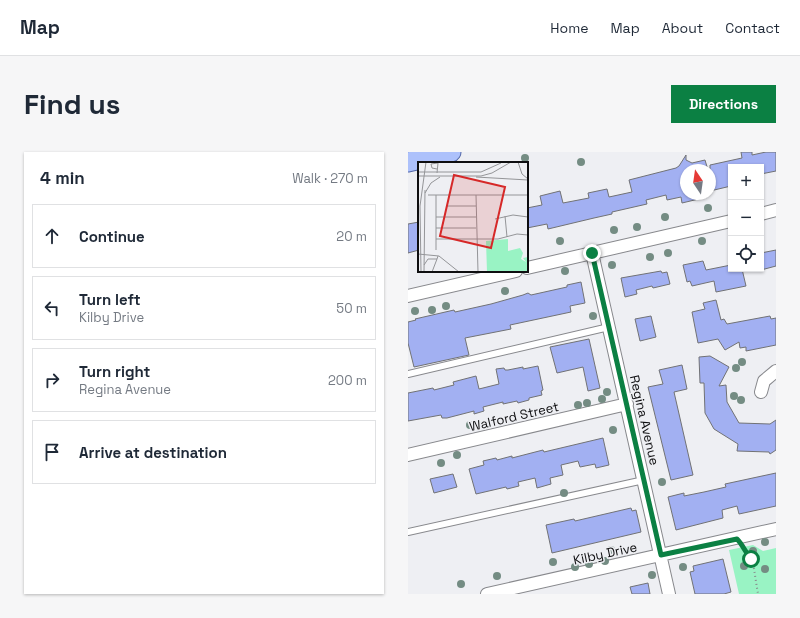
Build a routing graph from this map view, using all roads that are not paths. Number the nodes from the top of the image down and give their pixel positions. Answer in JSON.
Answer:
{"nodes":[{"id":1,"x":451,"y":152,"type":"edge"},
{"id":2,"x":408,"y":162,"type":"edge"},
{"id":3,"x":776,"y":210,"type":"edge"},
{"id":4,"x":764,"y":213,"type":"edge"},
{"id":5,"x":728,"y":222,"type":"edge"},
{"id":6,"x":592,"y":253,"type":"junction"},
{"id":7,"x":528,"y":268,"type":"edge"},
{"id":8,"x":512,"y":272,"type":"edge"},
{"id":9,"x":408,"y":296,"type":"edge"},
{"id":10,"x":609,"y":327,"type":"junction"},
{"id":11,"x":776,"y":371,"type":"edge"},
{"id":12,"x":408,"y":374,"type":"edge"},
{"id":13,"x":761,"y":392,"type":"dead end"},
{"id":14,"x":627,"y":404,"type":"junction"},
{"id":15,"x":408,"y":455,"type":"edge"},
{"id":16,"x":644,"y":480,"type":"junction"},
{"id":17,"x":776,"y":529,"type":"edge"},
{"id":18,"x":408,"y":532,"type":"edge"},
{"id":19,"x":661,"y":555,"type":"junction"},
{"id":20,"x":487,"y":594,"type":"edge"},
{"id":21,"x":670,"y":594,"type":"edge"}],
"edges":[{"from":1,"to":2,"type":"main road"},
{"from":3,"to":4,"type":"street"},
{"from":5,"to":6,"type":"street"},
{"from":6,"to":7,"type":"street"},
{"from":6,"to":10,"type":"street","name":"Regina Avenue"},
{"from":8,"to":9,"type":"street"},
{"from":10,"to":12,"type":"lane"},
{"from":10,"to":14,"type":"street","name":"Regina Avenue"},
{"from":11,"to":13,"type":"street"},
{"from":14,"to":15,"type":"street","name":"Walford Street"},
{"from":14,"to":16,"type":"street","name":"Regina Avenue"},
{"from":16,"to":18,"type":"lane"},
{"from":16,"to":19,"type":"street","name":"Regina Avenue"},
{"from":17,"to":19,"type":"street","name":"Kilby Drive"},
{"from":19,"to":20,"type":"street","name":"Kilby Drive"},
{"from":19,"to":21,"type":"street","name":"Regina Avenue"}]}
